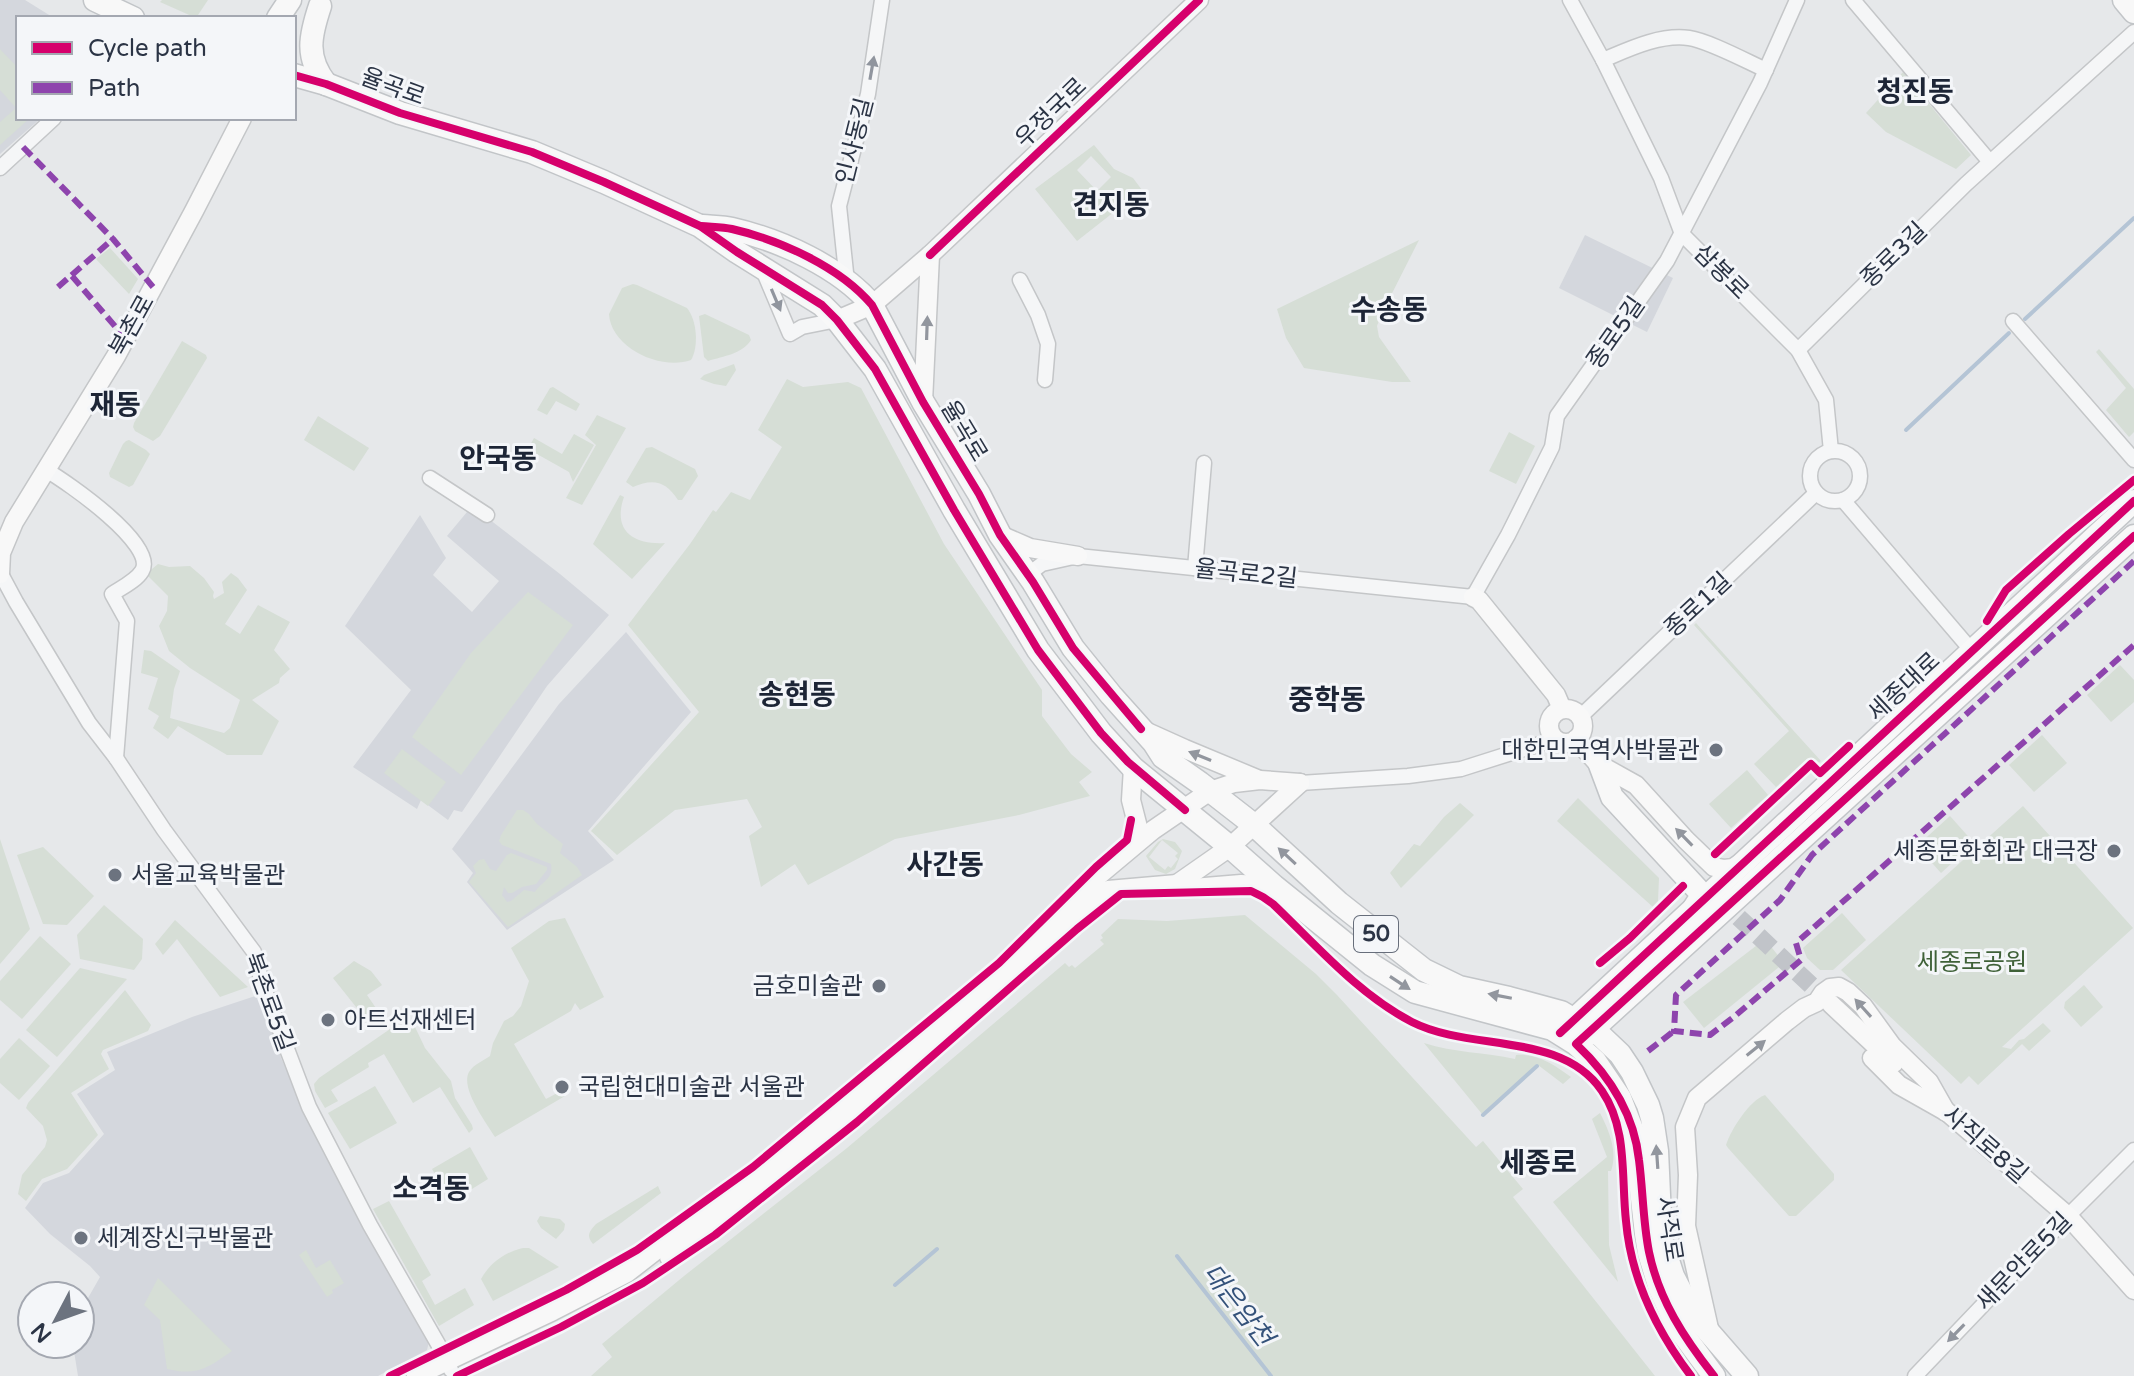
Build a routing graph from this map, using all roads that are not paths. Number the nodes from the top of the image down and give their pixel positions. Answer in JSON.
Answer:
{"nodes":[{"id":1,"x":95,"y":0,"type":"edge"},
{"id":2,"x":882,"y":0,"type":"edge"},
{"id":3,"x":1199,"y":0,"type":"edge"},
{"id":4,"x":1570,"y":0,"type":"edge"},
{"id":5,"x":1797,"y":0,"type":"edge"},
{"id":6,"x":1853,"y":0,"type":"edge"},
{"id":7,"x":2124,"y":0,"type":"edge"},
{"id":8,"x":322,"y":3,"type":"edge"},
{"id":9,"x":2134,"y":12,"type":"edge"},
{"id":10,"x":129,"y":16,"type":"edge"},
{"id":11,"x":2134,"y":32,"type":"edge"},
{"id":12,"x":296,"y":35,"type":"edge"},
{"id":13,"x":1603,"y":60,"type":"junction"},
{"id":14,"x":1766,"y":70,"type":"junction"},
{"id":15,"x":296,"y":76,"type":"edge"},
{"id":16,"x":326,"y":84,"type":"junction"},
{"id":17,"x":52,"y":120,"type":"edge"},
{"id":18,"x":241,"y":120,"type":"edge"},
{"id":19,"x":1990,"y":162,"type":"junction"},
{"id":20,"x":0,"y":168,"type":"edge"},
{"id":21,"x":700,"y":226,"type":"junction"},
{"id":22,"x":1682,"y":234,"type":"junction"},
{"id":23,"x":930,"y":255,"type":"junction"},
{"id":24,"x":761,"y":266,"type":"junction"},
{"id":25,"x":1020,"y":280,"type":"dead end"},
{"id":26,"x":847,"y":282,"type":"junction"},
{"id":27,"x":872,"y":305,"type":"junction"},
{"id":28,"x":837,"y":320,"type":"junction"},
{"id":29,"x":2013,"y":321,"type":"dead end"},
{"id":30,"x":1798,"y":350,"type":"junction"},
{"id":31,"x":1045,"y":380,"type":"dead end"},
{"id":32,"x":923,"y":402,"type":"junction"},
{"id":33,"x":1831,"y":451,"type":"junction"},
{"id":34,"x":2134,"y":460,"type":"edge"},
{"id":35,"x":1204,"y":463,"type":"dead end"},
{"id":36,"x":46,"y":470,"type":"junction"},
{"id":37,"x":430,"y":478,"type":"dead end"},
{"id":38,"x":1816,"y":493,"type":"junction"},
{"id":39,"x":1843,"y":500,"type":"junction"},
{"id":40,"x":2134,"y":501,"type":"edge"},
{"id":41,"x":487,"y":515,"type":"dead end"},
{"id":42,"x":7,"y":519,"type":"edge"},
{"id":43,"x":1000,"y":535,"type":"junction"},
{"id":44,"x":2134,"y":536,"type":"edge"},
{"id":45,"x":1078,"y":556,"type":"junction"},
{"id":46,"x":1195,"y":568,"type":"junction"},
{"id":47,"x":0,"y":574,"type":"edge"},
{"id":48,"x":1033,"y":582,"type":"junction"},
{"id":49,"x":1473,"y":597,"type":"junction"},
{"id":50,"x":1972,"y":651,"type":"junction"},
{"id":51,"x":1566,"y":712,"type":"junction"},
{"id":52,"x":1141,"y":729,"type":"junction"},
{"id":53,"x":1553,"y":737,"type":"junction"},
{"id":54,"x":1576,"y":739,"type":"junction"},
{"id":55,"x":116,"y":758,"type":"junction"},
{"id":56,"x":1600,"y":765,"type":"junction"},
{"id":57,"x":1133,"y":768,"type":"junction"},
{"id":58,"x":1260,"y":780,"type":"junction"},
{"id":59,"x":1300,"y":783,"type":"junction"},
{"id":60,"x":1210,"y":791,"type":"junction"},
{"id":61,"x":1185,"y":810,"type":"junction"},
{"id":62,"x":1254,"y":825,"type":"junction"},
{"id":63,"x":1141,"y":839,"type":"junction"},
{"id":64,"x":1230,"y":847,"type":"junction"},
{"id":65,"x":1747,"y":860,"type":"junction"},
{"id":66,"x":1684,"y":866,"type":"dead end"},
{"id":67,"x":1177,"y":884,"type":"junction"},
{"id":68,"x":1274,"y":886,"type":"junction"},
{"id":69,"x":1694,"y":908,"type":"junction"},
{"id":70,"x":1628,"y":995,"type":"junction"},
{"id":71,"x":1575,"y":1032,"type":"junction"},
{"id":72,"x":1620,"y":1054,"type":"junction"},
{"id":73,"x":2134,"y":1150,"type":"edge"},
{"id":74,"x":2068,"y":1216,"type":"junction"},
{"id":75,"x":2134,"y":1290,"type":"edge"},
{"id":76,"x":1710,"y":1334,"type":"junction"},
{"id":77,"x":446,"y":1369,"type":"edge"},
{"id":78,"x":416,"y":1376,"type":"edge"},
{"id":79,"x":1714,"y":1376,"type":"edge"},
{"id":80,"x":1747,"y":1376,"type":"edge"},
{"id":81,"x":1915,"y":1376,"type":"edge"}],
"edges":[{"from":1,"to":10,"type":"main road"},
{"from":26,"to":2,"type":"street","name":"인사동길","one_way":true},
{"from":3,"to":23,"type":"street","name":"우정국로"},
{"from":4,"to":13,"type":"street","name":"삼봉로"},
{"from":5,"to":14,"type":"street","name":"종로5길"},
{"from":6,"to":19,"type":"street"},
{"from":7,"to":9,"type":"main road"},
{"from":8,"to":12,"type":"main road"},
{"from":8,"to":16,"type":"main road"},
{"from":11,"to":19,"type":"street","name":"종로3길"},
{"from":13,"to":14,"type":"street"},
{"from":13,"to":22,"type":"street","name":"삼봉로"},
{"from":14,"to":22,"type":"street","name":"종로5길"},
{"from":15,"to":16,"type":"main road","name":"율곡로"},
{"from":16,"to":21,"type":"main road","name":"율곡로"},
{"from":17,"to":20,"type":"street"},
{"from":18,"to":36,"type":"street","name":"북촌로"},
{"from":19,"to":30,"type":"street","name":"종로3길"},
{"from":21,"to":24,"type":"main road","name":"율곡로"},
{"from":21,"to":26,"type":"main road","name":"율곡로"},
{"from":22,"to":30,"type":"street","name":"삼봉로"},
{"from":22,"to":49,"type":"street","name":"종로5길"},
{"from":23,"to":27,"type":"street","name":"우정국로"},
{"from":32,"to":23,"type":"street","one_way":true},
{"from":24,"to":28,"type":"main road","name":"율곡로"},
{"from":24,"to":28,"type":"street","one_way":true},
{"from":25,"to":31,"type":"street"},
{"from":26,"to":27,"type":"main road","name":"율곡로"},
{"from":27,"to":28,"type":"street","name":"우정국로"},
{"from":27,"to":32,"type":"main road","name":"율곡로","number":"50"},
{"from":28,"to":57,"type":"main road","name":"율곡로"},
{"from":29,"to":34,"type":"street"},
{"from":30,"to":33,"type":"street","name":"삼봉로"},
{"from":32,"to":43,"type":"main road","name":"율곡로","number":"50"},
{"from":33,"to":38,"type":"street"},
{"from":33,"to":39,"type":"street"},
{"from":35,"to":46,"type":"street"},
{"from":36,"to":42,"type":"street","name":"북촌로"},
{"from":36,"to":55,"type":"street"},
{"from":37,"to":41,"type":"street"},
{"from":38,"to":39,"type":"street"},
{"from":38,"to":51,"type":"street","name":"종로1길"},
{"from":39,"to":50,"type":"street"},
{"from":40,"to":50,"type":"main road","name":"세종대로"},
{"from":42,"to":47,"type":"street","name":"북촌로"},
{"from":43,"to":45,"type":"street"},
{"from":43,"to":48,"type":"main road","name":"율곡로","number":"50"},
{"from":44,"to":70,"type":"main road","name":"세종대로"},
{"from":45,"to":46,"type":"street","name":"율곡로2길"},
{"from":45,"to":48,"type":"street","name":"율곡로2길"},
{"from":46,"to":49,"type":"street","name":"율곡로2길"},
{"from":47,"to":55,"type":"street","name":"북촌로5길"},
{"from":48,"to":52,"type":"main road","name":"율곡로","number":"50"},
{"from":49,"to":51,"type":"street"},
{"from":50,"to":65,"type":"main road","name":"세종대로"},
{"from":51,"to":53,"type":"street"},
{"from":51,"to":54,"type":"street"},
{"from":58,"to":52,"type":"street","one_way":true},
{"from":52,"to":60,"type":"main road","name":"율곡로","number":"50"},
{"from":53,"to":54,"type":"street"},
{"from":53,"to":59,"type":"street"},
{"from":54,"to":56,"type":"street"},
{"from":55,"to":77,"type":"street","name":"북촌로5길"},
{"from":65,"to":56,"type":"street","one_way":true},
{"from":56,"to":66,"type":"street"},
{"from":56,"to":69,"type":"main road"},
{"from":57,"to":61,"type":"main road","name":"율곡로"},
{"from":57,"to":63,"type":"street"},
{"from":58,"to":59,"type":"street"},
{"from":58,"to":60,"type":"street"},
{"from":59,"to":62,"type":"street"},
{"from":60,"to":61,"type":"street"},
{"from":60,"to":62,"type":"main road","name":"사직로","number":"50"},
{"from":61,"to":63,"type":"street"},
{"from":61,"to":64,"type":"main road","name":"사직로","number":"50"},
{"from":62,"to":64,"type":"street"},
{"from":71,"to":62,"type":"main road","name":"사직로","number":"50","one_way":true},
{"from":63,"to":77,"type":"street"},
{"from":64,"to":67,"type":"street"},
{"from":64,"to":68,"type":"main road","name":"사직로","number":"50"},
{"from":65,"to":69,"type":"main road","name":"세종대로"},
{"from":67,"to":68,"type":"street"},
{"from":67,"to":77,"type":"street"},
{"from":68,"to":71,"type":"main road","name":"사직로","number":"50","one_way":true},
{"from":69,"to":71,"type":"main road","name":"세종대로"},
{"from":70,"to":71,"type":"main road","name":"세종대로"},
{"from":70,"to":72,"type":"main road"},
{"from":71,"to":72,"type":"main road","name":"사직로"},
{"from":71,"to":79,"type":"main road","name":"사직로"},
{"from":76,"to":72,"type":"main road","name":"사직로","one_way":true},
{"from":73,"to":74,"type":"street","name":"새문안로5길"},
{"from":74,"to":75,"type":"street","name":"사직로8길"},
{"from":76,"to":74,"type":"street","name":"사직로8길","one_way":true},
{"from":74,"to":81,"type":"street","name":"새문안로5길","one_way":true},
{"from":76,"to":80,"type":"main road","name":"사직로"},
{"from":77,"to":78,"type":"street"}]}
